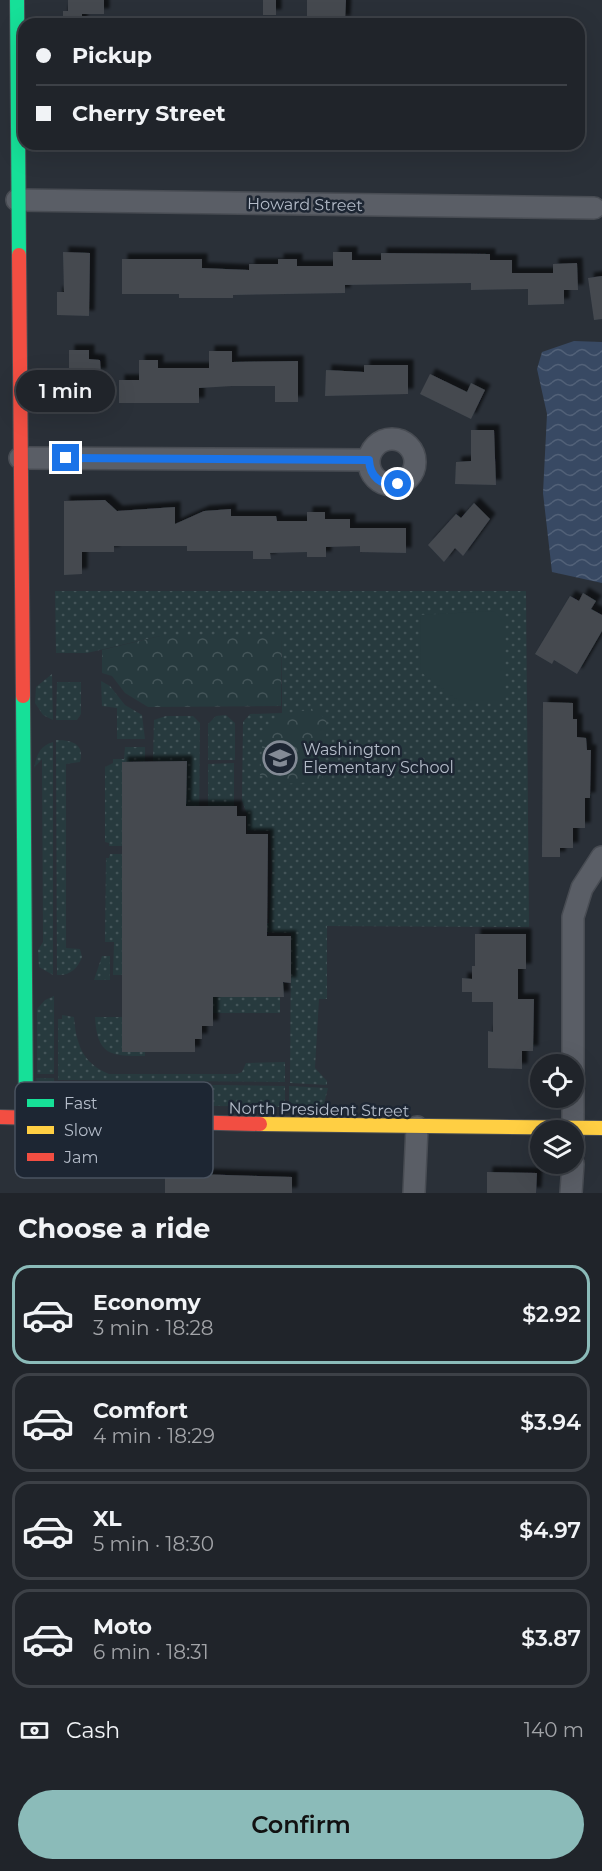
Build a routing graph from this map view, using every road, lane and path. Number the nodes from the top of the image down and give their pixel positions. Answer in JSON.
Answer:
{"nodes":[{"id":1,"x":16,"y":0,"type":"edge"},
{"id":2,"x":17,"y":200,"type":"junction"},
{"id":3,"x":594,"y":208,"type":"dead end"},
{"id":4,"x":20,"y":458,"type":"junction"},
{"id":5,"x":369,"y":460,"type":"dead end"},
{"id":6,"x":602,"y":857,"type":"edge"},
{"id":7,"x":26,"y":1082,"type":"edge"},
{"id":8,"x":574,"y":1120,"type":"edge"},
{"id":9,"x":213,"y":1122,"type":"edge"},
{"id":10,"x":417,"y":1127,"type":"junction"},
{"id":11,"x":530,"y":1128,"type":"edge"},
{"id":12,"x":602,"y":1128,"type":"edge"},
{"id":13,"x":584,"y":1129,"type":"edge"},
{"id":14,"x":572,"y":1174,"type":"edge"},
{"id":15,"x":414,"y":1193,"type":"edge"},
{"id":16,"x":571,"y":1193,"type":"edge"}],
"edges":[{"from":1,"to":2,"type":"street"},
{"from":2,"to":3,"type":"street","name":"Howard Street"},
{"from":2,"to":4,"type":"street"},
{"from":4,"to":5,"type":"street"},
{"from":4,"to":7,"type":"street"},
{"from":6,"to":8,"type":"street"},
{"from":9,"to":10,"type":"street","name":"North President Street"},
{"from":10,"to":11,"type":"street","name":"North President Street"},
{"from":10,"to":15,"type":"street"},
{"from":12,"to":13,"type":"street","name":"North President Street"},
{"from":14,"to":16,"type":"street"}]}
